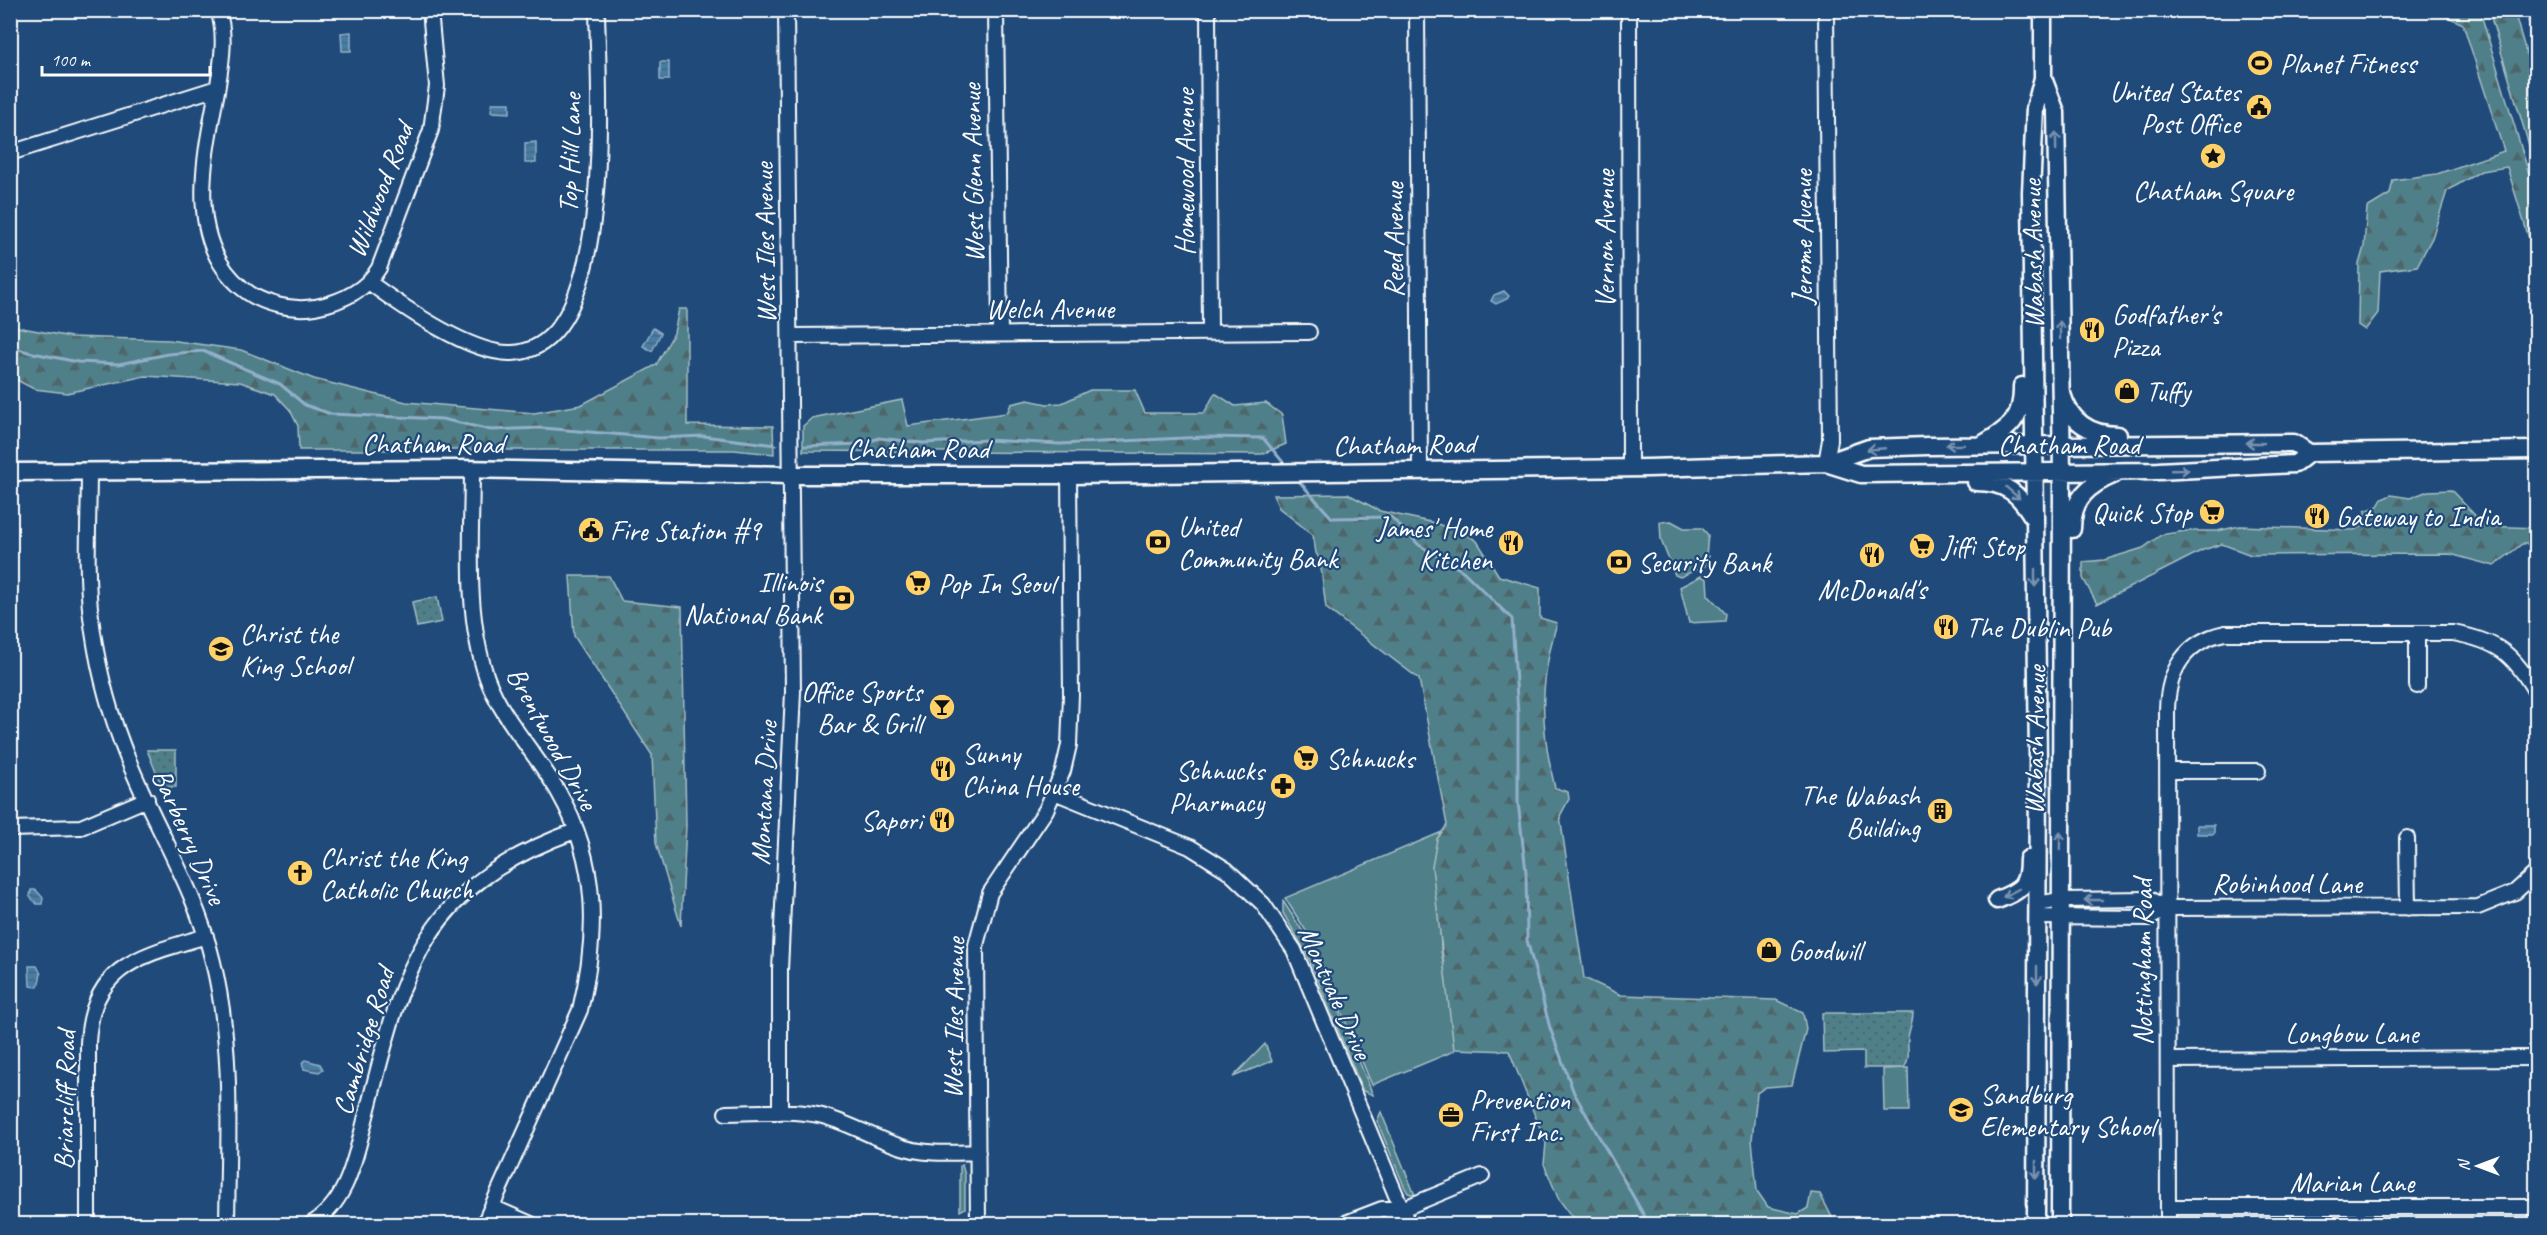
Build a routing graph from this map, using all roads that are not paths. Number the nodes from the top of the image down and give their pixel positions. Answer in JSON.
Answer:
{"nodes":[{"id":1,"x":219,"y":10,"type":"edge"},
{"id":2,"x":430,"y":10,"type":"edge"},
{"id":3,"x":597,"y":10,"type":"edge"},
{"id":4,"x":786,"y":10,"type":"edge"},
{"id":5,"x":996,"y":10,"type":"edge"},
{"id":6,"x":1208,"y":10,"type":"edge"},
{"id":7,"x":1417,"y":10,"type":"edge"},
{"id":8,"x":1629,"y":10,"type":"edge"},
{"id":9,"x":1826,"y":10,"type":"edge"},
{"id":10,"x":2043,"y":10,"type":"edge"},
{"id":11,"x":2043,"y":78,"type":"junction"},
{"id":12,"x":217,"y":88,"type":"junction"},
{"id":13,"x":10,"y":153,"type":"edge"},
{"id":14,"x":370,"y":283,"type":"junction"},
{"id":15,"x":2032,"y":330,"type":"junction"},
{"id":16,"x":1309,"y":332,"type":"dead end"},
{"id":17,"x":1210,"y":333,"type":"junction"},
{"id":18,"x":1000,"y":334,"type":"junction"},
{"id":19,"x":790,"y":336,"type":"junction"},
{"id":20,"x":2061,"y":389,"type":"junction"},
{"id":21,"x":2189,"y":444,"type":"junction"},
{"id":22,"x":1982,"y":445,"type":"junction"},
{"id":23,"x":2033,"y":445,"type":"junction"},
{"id":24,"x":2062,"y":445,"type":"junction"},
{"id":25,"x":2536,"y":450,"type":"edge"},
{"id":26,"x":2309,"y":453,"type":"junction"},
{"id":27,"x":1827,"y":463,"type":"junction"},
{"id":28,"x":1630,"y":468,"type":"junction"},
{"id":29,"x":472,"y":469,"type":"junction"},
{"id":30,"x":1420,"y":470,"type":"junction"},
{"id":31,"x":89,"y":471,"type":"junction"},
{"id":32,"x":2034,"y":471,"type":"junction"},
{"id":33,"x":2062,"y":471,"type":"junction"},
{"id":34,"x":2122,"y":471,"type":"junction"},
{"id":35,"x":10,"y":472,"type":"edge"},
{"id":36,"x":1875,"y":473,"type":"junction"},
{"id":37,"x":1069,"y":475,"type":"junction"},
{"id":38,"x":790,"y":476,"type":"junction"},
{"id":39,"x":2034,"y":519,"type":"junction"},
{"id":40,"x":2417,"y":633,"type":"junction"},
{"id":41,"x":2532,"y":675,"type":"edge"},
{"id":42,"x":2417,"y":686,"type":"dead end"},
{"id":43,"x":2536,"y":693,"type":"edge"},
{"id":44,"x":2061,"y":718,"type":"junction"},
{"id":45,"x":2038,"y":760,"type":"junction"},
{"id":46,"x":2167,"y":771,"type":"junction"},
{"id":47,"x":2258,"y":771,"type":"dead end"},
{"id":48,"x":1054,"y":792,"type":"junction"},
{"id":49,"x":147,"y":799,"type":"junction"},
{"id":50,"x":10,"y":829,"type":"edge"},
{"id":51,"x":575,"y":831,"type":"junction"},
{"id":52,"x":2407,"y":838,"type":"dead end"},
{"id":53,"x":2536,"y":873,"type":"edge"},
{"id":54,"x":1997,"y":900,"type":"dead end"},
{"id":55,"x":2060,"y":900,"type":"junction"},
{"id":56,"x":2167,"y":908,"type":"junction"},
{"id":57,"x":2408,"y":908,"type":"junction"},
{"id":58,"x":2038,"y":910,"type":"junction"},
{"id":59,"x":2060,"y":917,"type":"junction"},
{"id":60,"x":206,"y":936,"type":"junction"},
{"id":61,"x":2536,"y":1058,"type":"edge"},
{"id":62,"x":2168,"y":1060,"type":"junction"},
{"id":63,"x":780,"y":1112,"type":"junction"},
{"id":64,"x":726,"y":1113,"type":"dead end"},
{"id":65,"x":978,"y":1152,"type":"junction"},
{"id":66,"x":1482,"y":1176,"type":"dead end"},
{"id":67,"x":492,"y":1207,"type":"junction"},
{"id":68,"x":2536,"y":1207,"type":"edge"},
{"id":69,"x":2168,"y":1208,"type":"junction"},
{"id":70,"x":1402,"y":1209,"type":"junction"},
{"id":71,"x":88,"y":1224,"type":"edge"},
{"id":72,"x":227,"y":1224,"type":"edge"},
{"id":73,"x":310,"y":1224,"type":"edge"},
{"id":74,"x":484,"y":1224,"type":"edge"},
{"id":75,"x":531,"y":1224,"type":"edge"},
{"id":76,"x":978,"y":1224,"type":"edge"},
{"id":77,"x":1343,"y":1224,"type":"edge"},
{"id":78,"x":1388,"y":1224,"type":"edge"},
{"id":79,"x":1408,"y":1224,"type":"edge"},
{"id":80,"x":2036,"y":1224,"type":"edge"},
{"id":81,"x":2060,"y":1224,"type":"edge"},
{"id":82,"x":2168,"y":1224,"type":"edge"}],
"edges":[{"from":1,"to":12,"type":"street","name":"Wildwood Road"},
{"from":2,"to":14,"type":"street","name":"Wildwood Road"},
{"from":3,"to":14,"type":"street","name":"Top Hill Lane"},
{"from":4,"to":19,"type":"street","name":"West Iles Avenue"},
{"from":5,"to":18,"type":"street","name":"West Glenn Avenue"},
{"from":6,"to":17,"type":"street","name":"Homewood Avenue"},
{"from":7,"to":30,"type":"street","name":"Reed Avenue"},
{"from":8,"to":28,"type":"street","name":"Vernon Avenue"},
{"from":9,"to":27,"type":"street","name":"Jerome Avenue"},
{"from":10,"to":11,"type":"main road","name":"Wabash Avenue"},
{"from":11,"to":15,"type":"main road","name":"Wabash Avenue"},
{"from":20,"to":11,"type":"main road","name":"Wabash Avenue","one_way":true},
{"from":12,"to":13,"type":"street"},
{"from":12,"to":14,"type":"street","name":"Wildwood Road"},
{"from":15,"to":22,"type":"main road"},
{"from":15,"to":23,"type":"main road","name":"Wabash Avenue"},
{"from":16,"to":17,"type":"street","name":"Welch Avenue"},
{"from":17,"to":18,"type":"street","name":"Welch Avenue"},
{"from":18,"to":19,"type":"street","name":"Welch Avenue"},
{"from":19,"to":38,"type":"street","name":"West Iles Avenue"},
{"from":20,"to":21,"type":"main road"},
{"from":20,"to":24,"type":"main road","name":"Wabash Avenue"},
{"from":21,"to":24,"type":"main road","name":"Chatham Road"},
{"from":26,"to":21,"type":"main road","name":"Chatham Road","one_way":true},
{"from":22,"to":23,"type":"main road","name":"Chatham Road"},
{"from":22,"to":27,"type":"main road","name":"Chatham Road","one_way":true},
{"from":23,"to":24,"type":"main road","name":"Chatham Road"},
{"from":23,"to":32,"type":"main road","name":"Wabash Avenue"},
{"from":24,"to":33,"type":"main road","name":"Wabash Avenue"},
{"from":25,"to":26,"type":"main road","name":"Chatham Road"},
{"from":34,"to":26,"type":"main road","name":"Chatham Road","one_way":true},
{"from":27,"to":28,"type":"main road","name":"Chatham Road"},
{"from":27,"to":36,"type":"main road","name":"Chatham Road"},
{"from":28,"to":30,"type":"main road","name":"Chatham Road"},
{"from":29,"to":31,"type":"main road","name":"Chatham Road"},
{"from":29,"to":38,"type":"main road","name":"Chatham Road"},
{"from":29,"to":51,"type":"street","name":"Brentwood Drive"},
{"from":30,"to":37,"type":"main road","name":"Chatham Road"},
{"from":31,"to":35,"type":"main road","name":"Chatham Road"},
{"from":31,"to":49,"type":"street","name":"Barberry Drive"},
{"from":32,"to":33,"type":"main road","name":"Chatham Road"},
{"from":32,"to":36,"type":"main road","name":"Chatham Road"},
{"from":32,"to":39,"type":"main road","name":"Wabash Avenue"},
{"from":33,"to":34,"type":"main road","name":"Chatham Road"},
{"from":33,"to":44,"type":"main road","name":"Wabash Avenue"},
{"from":34,"to":44,"type":"main road"},
{"from":36,"to":39,"type":"main road","one_way":true},
{"from":37,"to":38,"type":"main road","name":"Chatham Road"},
{"from":37,"to":48,"type":"street","name":"West Iles Avenue"},
{"from":38,"to":63,"type":"street","name":"Montana Drive"},
{"from":39,"to":45,"type":"main road","name":"Wabash Avenue","one_way":true},
{"from":40,"to":41,"type":"street","name":"Nottingham Road"},
{"from":40,"to":42,"type":"street"},
{"from":40,"to":46,"type":"street","name":"Nottingham Road"},
{"from":41,"to":43,"type":"street","name":"Nottingham Road"},
{"from":55,"to":44,"type":"main road","name":"Wabash Avenue","one_way":true},
{"from":45,"to":54,"type":"main road","one_way":true},
{"from":45,"to":58,"type":"main road","name":"Wabash Avenue"},
{"from":46,"to":47,"type":"street"},
{"from":46,"to":56,"type":"street","name":"Nottingham Road"},
{"from":48,"to":65,"type":"street","name":"West Iles Avenue"},
{"from":48,"to":70,"type":"street","name":"Montvale Drive"},
{"from":49,"to":50,"type":"street"},
{"from":49,"to":60,"type":"street","name":"Barberry Drive"},
{"from":51,"to":67,"type":"street","name":"Brentwood Drive"},
{"from":51,"to":73,"type":"street","name":"Cambridge Road"},
{"from":52,"to":57,"type":"street"},
{"from":53,"to":57,"type":"street","name":"Robinhood Lane"},
{"from":56,"to":55,"type":"street","name":"Robinhood Lane","one_way":true},
{"from":55,"to":58,"type":"street","name":"Robinhood Lane"},
{"from":55,"to":59,"type":"main road","name":"Wabash Avenue"},
{"from":56,"to":57,"type":"street","name":"Robinhood Lane"},
{"from":56,"to":59,"type":"street","name":"Robinhood Lane"},
{"from":56,"to":62,"type":"street","name":"Nottingham Road"},
{"from":58,"to":59,"type":"street","name":"Robinhood Lane"},
{"from":58,"to":80,"type":"main road","name":"Wabash Avenue","one_way":true},
{"from":59,"to":81,"type":"main road","name":"Wabash Avenue"},
{"from":60,"to":71,"type":"street","name":"Briarcliff Road"},
{"from":60,"to":72,"type":"street","name":"Barberry Drive"},
{"from":61,"to":62,"type":"street","name":"Longbow Lane"},
{"from":62,"to":69,"type":"street","name":"Nottingham Road"},
{"from":63,"to":64,"type":"street"},
{"from":63,"to":65,"type":"street"},
{"from":65,"to":76,"type":"street","name":"West Iles Avenue"},
{"from":66,"to":70,"type":"street"},
{"from":67,"to":74,"type":"street","name":"Brentwood Drive"},
{"from":67,"to":75,"type":"street"},
{"from":68,"to":69,"type":"street","name":"Marian Lane"},
{"from":69,"to":82,"type":"street","name":"Nottingham Road"},
{"from":70,"to":77,"type":"street"},
{"from":70,"to":78,"type":"street"},
{"from":70,"to":79,"type":"street","name":"Montvale Drive"}]}
